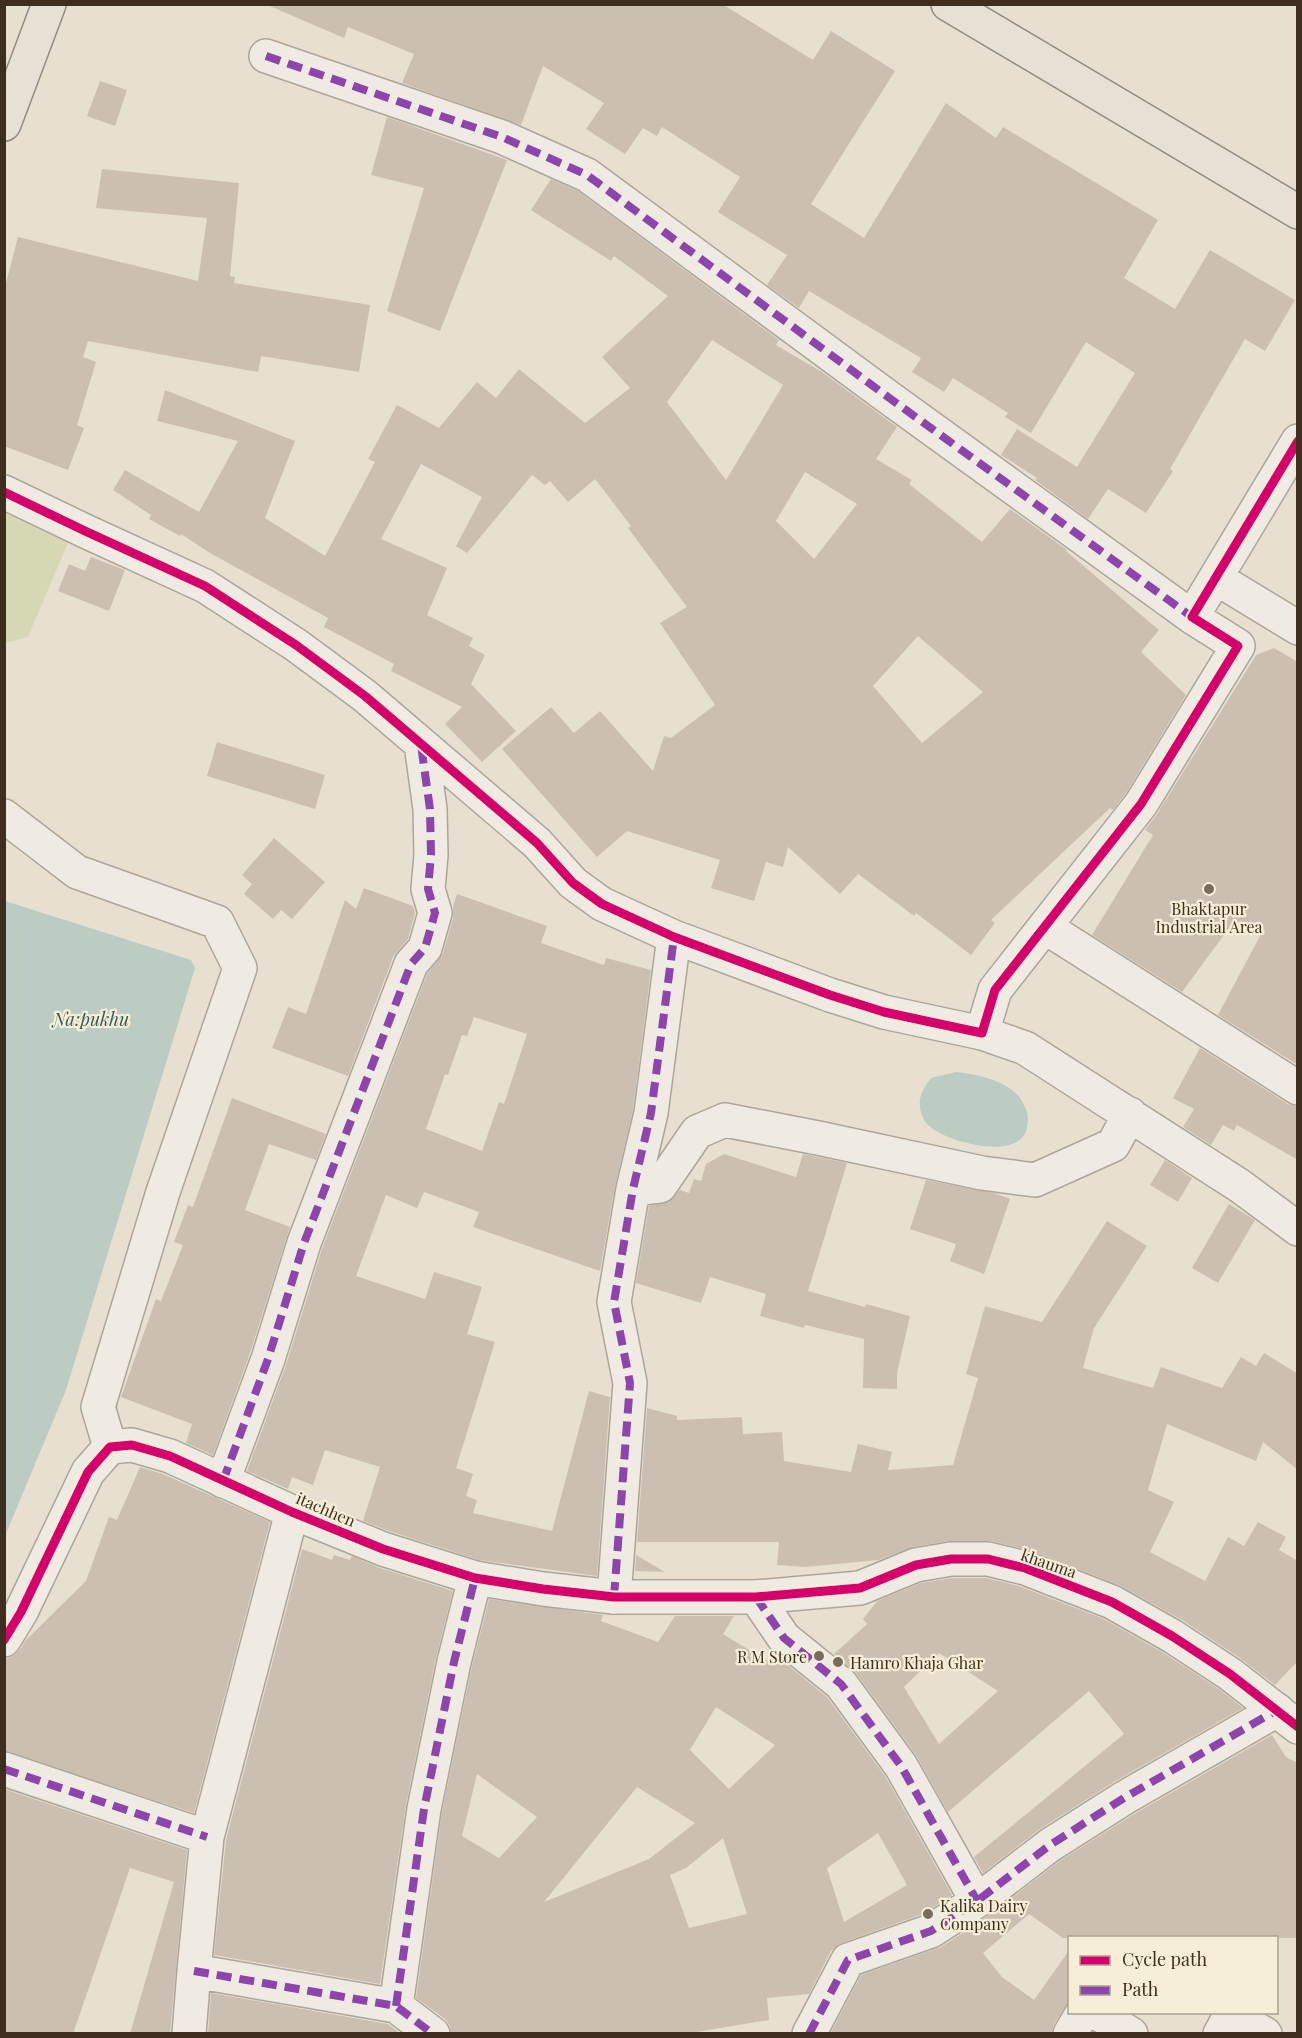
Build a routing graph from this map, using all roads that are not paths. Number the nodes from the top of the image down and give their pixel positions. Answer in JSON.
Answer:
{"nodes":[{"id":1,"x":49,"y":4,"type":"edge"},
{"id":2,"x":948,"y":4,"type":"edge"},
{"id":3,"x":266,"y":56,"type":"dead end"},
{"id":4,"x":4,"y":124,"type":"edge"},
{"id":5,"x":1298,"y":212,"type":"edge"},
{"id":6,"x":1298,"y":441,"type":"edge"},
{"id":7,"x":4,"y":492,"type":"edge"},
{"id":8,"x":1216,"y":578,"type":"junction"},
{"id":9,"x":1192,"y":617,"type":"junction"},
{"id":10,"x":1298,"y":628,"type":"edge"},
{"id":11,"x":421,"y":744,"type":"junction"},
{"id":12,"x":4,"y":816,"type":"edge"},
{"id":13,"x":1045,"y":927,"type":"junction"},
{"id":14,"x":674,"y":937,"type":"junction"},
{"id":15,"x":982,"y":1033,"type":"junction"},
{"id":16,"x":1298,"y":1088,"type":"edge"},
{"id":17,"x":1130,"y":1114,"type":"junction"},
{"id":18,"x":633,"y":1189,"type":"junction"},
{"id":19,"x":1298,"y":1229,"type":"edge"},
{"id":20,"x":110,"y":1447,"type":"junction"},
{"id":21,"x":223,"y":1480,"type":"junction"},
{"id":22,"x":292,"y":1512,"type":"junction"},
{"id":23,"x":475,"y":1578,"type":"junction"},
{"id":24,"x":756,"y":1596,"type":"junction"},
{"id":25,"x":614,"y":1597,"type":"junction"},
{"id":26,"x":4,"y":1640,"type":"edge"},
{"id":27,"x":1287,"y":1718,"type":"edge"},
{"id":28,"x":4,"y":1769,"type":"edge"},
{"id":29,"x":207,"y":1837,"type":"junction"},
{"id":30,"x":977,"y":1901,"type":"junction"},
{"id":31,"x":194,"y":1971,"type":"junction"},
{"id":32,"x":396,"y":2006,"type":"junction"},
{"id":33,"x":1082,"y":2014,"type":"edge"},
{"id":34,"x":1098,"y":2014,"type":"edge"},
{"id":35,"x":189,"y":2034,"type":"edge"},
{"id":36,"x":433,"y":2034,"type":"edge"},
{"id":37,"x":808,"y":2034,"type":"edge"},
{"id":38,"x":1070,"y":2034,"type":"edge"},
{"id":39,"x":1131,"y":2034,"type":"edge"},
{"id":40,"x":1220,"y":2034,"type":"edge"},
{"id":41,"x":1265,"y":2034,"type":"edge"}],
"edges":[{"from":1,"to":4,"type":"main road"},
{"from":2,"to":5,"type":"main road"},
{"from":3,"to":9,"type":"street"},
{"from":6,"to":8,"type":"street"},
{"from":7,"to":11,"type":"street"},
{"from":8,"to":9,"type":"street"},
{"from":8,"to":10,"type":"street"},
{"from":9,"to":13,"type":"street"},
{"from":11,"to":14,"type":"street"},
{"from":11,"to":21,"type":"street"},
{"from":12,"to":20,"type":"street"},
{"from":13,"to":15,"type":"street"},
{"from":13,"to":16,"type":"street"},
{"from":14,"to":15,"type":"street"},
{"from":14,"to":18,"type":"street"},
{"from":15,"to":17,"type":"street"},
{"from":17,"to":18,"type":"street"},
{"from":17,"to":19,"type":"street"},
{"from":18,"to":25,"type":"street"},
{"from":20,"to":21,"type":"street","name":"itachhen"},
{"from":20,"to":26,"type":"street"},
{"from":21,"to":22,"type":"street","name":"itachhen"},
{"from":22,"to":23,"type":"street","name":"itachhen"},
{"from":22,"to":29,"type":"street"},
{"from":23,"to":25,"type":"street","name":"itachhen"},
{"from":23,"to":32,"type":"street"},
{"from":24,"to":25,"type":"street","name":"itachhen"},
{"from":24,"to":27,"type":"street","name":"khauma"},
{"from":24,"to":30,"type":"street"},
{"from":27,"to":30,"type":"street"},
{"from":28,"to":29,"type":"street"},
{"from":29,"to":31,"type":"street"},
{"from":30,"to":37,"type":"street"},
{"from":31,"to":32,"type":"street"},
{"from":31,"to":35,"type":"street"},
{"from":32,"to":36,"type":"street"},
{"from":33,"to":38,"type":"street"},
{"from":34,"to":39,"type":"street"},
{"from":40,"to":41,"type":"street"}]}
